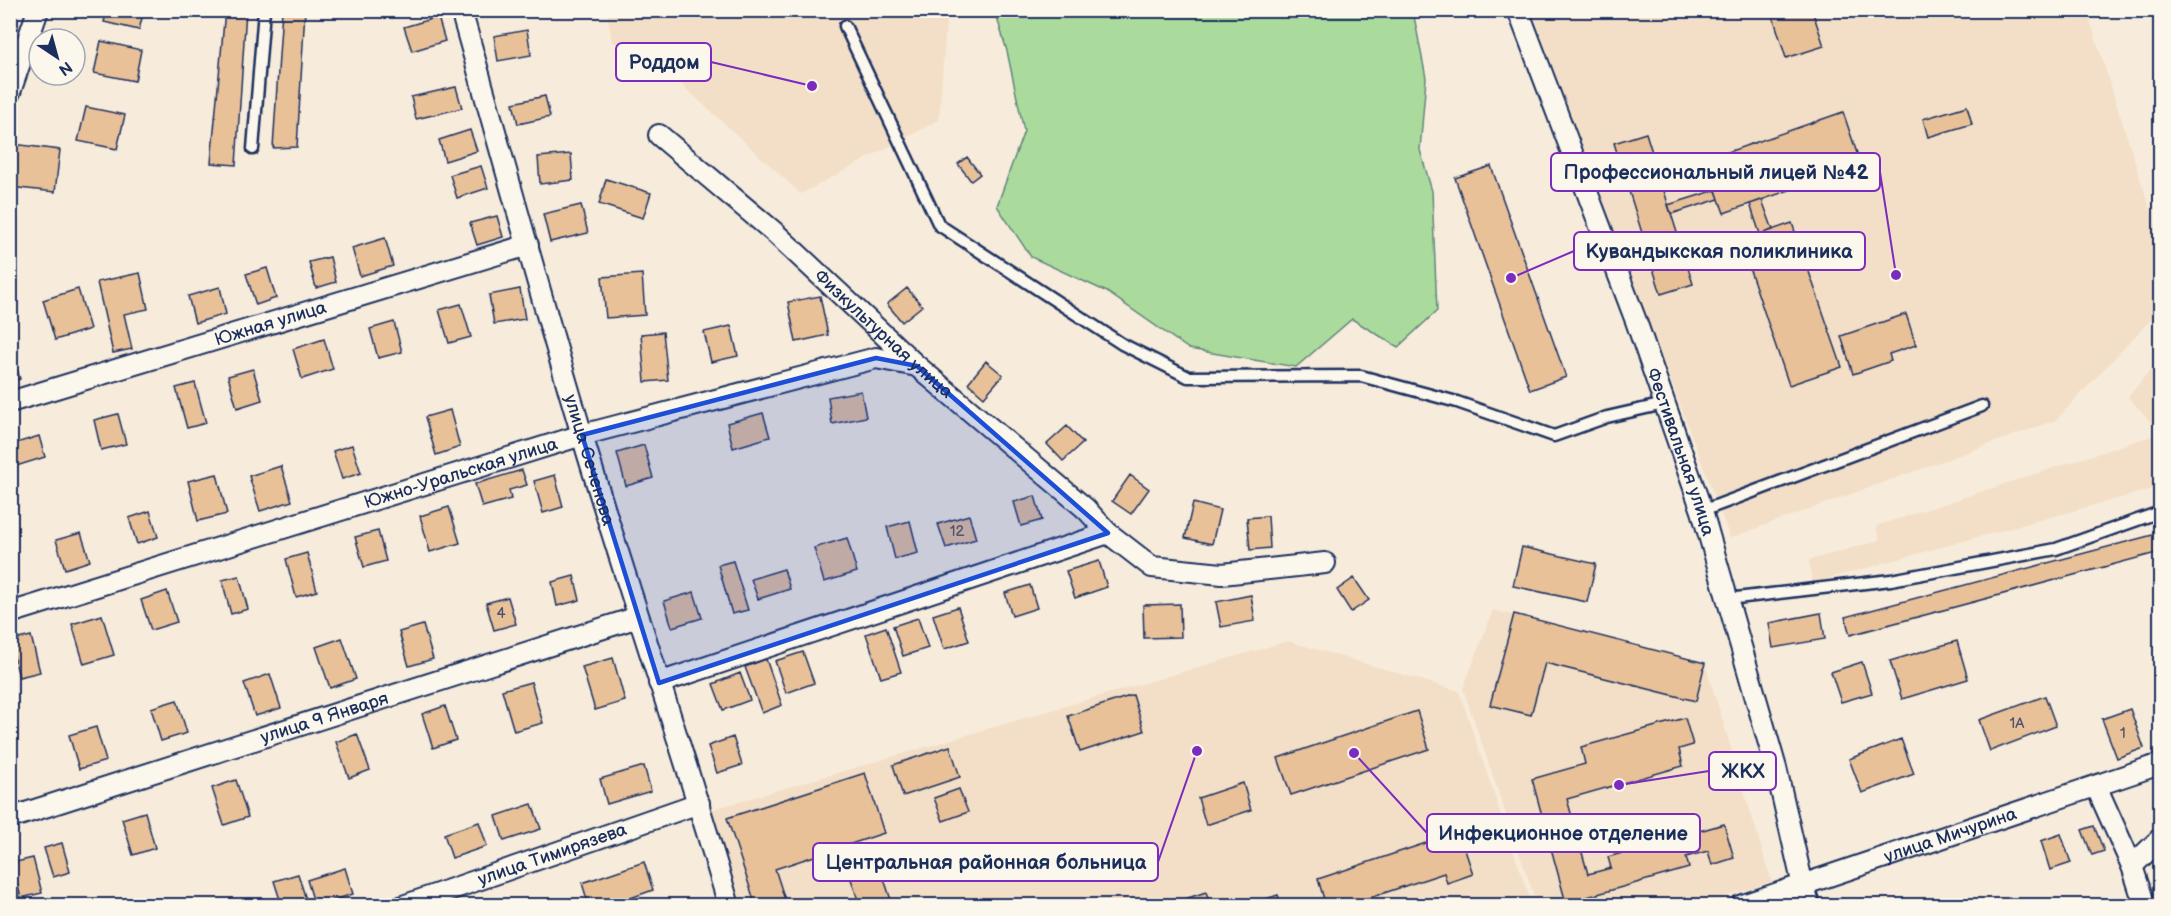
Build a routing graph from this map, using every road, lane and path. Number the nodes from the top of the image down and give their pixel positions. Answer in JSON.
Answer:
{"nodes":[{"id":1,"x":38,"y":10,"type":"edge"},
{"id":2,"x":264,"y":10,"type":"edge"},
{"id":3,"x":461,"y":10,"type":"edge"},
{"id":4,"x":1518,"y":10,"type":"edge"},
{"id":5,"x":844,"y":26,"type":"dead end"},
{"id":6,"x":10,"y":92,"type":"edge"},
{"id":7,"x":660,"y":135,"type":"dead end"},
{"id":8,"x":253,"y":149,"type":"dead end"},
{"id":9,"x":528,"y":245,"type":"junction"},
{"id":10,"x":917,"y":366,"type":"junction"},
{"id":11,"x":10,"y":402,"type":"edge"},
{"id":12,"x":1664,"y":404,"type":"junction"},
{"id":13,"x":1982,"y":405,"type":"dead end"},
{"id":14,"x":582,"y":435,"type":"junction"},
{"id":15,"x":1702,"y":511,"type":"junction"},
{"id":16,"x":2160,"y":512,"type":"edge"},
{"id":17,"x":1108,"y":534,"type":"junction"},
{"id":18,"x":1325,"y":562,"type":"dead end"},
{"id":19,"x":1728,"y":599,"type":"junction"},
{"id":20,"x":10,"y":613,"type":"edge"},
{"id":21,"x":639,"y":617,"type":"junction"},
{"id":22,"x":659,"y":683,"type":"junction"},
{"id":23,"x":2160,"y":764,"type":"edge"},
{"id":24,"x":2096,"y":786,"type":"junction"},
{"id":25,"x":699,"y":803,"type":"junction"},
{"id":26,"x":10,"y":818,"type":"edge"},
{"id":27,"x":2160,"y":839,"type":"edge"},
{"id":28,"x":2132,"y":866,"type":"junction"},
{"id":29,"x":1803,"y":886,"type":"junction"},
{"id":30,"x":424,"y":902,"type":"edge"},
{"id":31,"x":403,"y":906,"type":"edge"},
{"id":32,"x":729,"y":906,"type":"edge"},
{"id":33,"x":1740,"y":906,"type":"edge"},
{"id":34,"x":1810,"y":906,"type":"edge"},
{"id":35,"x":2145,"y":906,"type":"edge"}],
"edges":[{"from":1,"to":6,"type":"street"},
{"from":2,"to":8,"type":"lane"},
{"from":3,"to":9,"type":"street","name":"улица Сеченова"},
{"from":4,"to":12,"type":"street","name":"Фестивальная улица"},
{"from":5,"to":12,"type":"lane"},
{"from":7,"to":10,"type":"street","name":"Физкультурная улица"},
{"from":9,"to":11,"type":"street","name":"Южная улица"},
{"from":9,"to":14,"type":"street","name":"улица Сеченова"},
{"from":10,"to":14,"type":"street","name":"Южно-Уральская улица"},
{"from":10,"to":17,"type":"street","name":"Физкультурная улица"},
{"from":12,"to":15,"type":"street","name":"Фестивальная улица"},
{"from":13,"to":15,"type":"lane"},
{"from":14,"to":20,"type":"street","name":"Южно-Уральская улица"},
{"from":14,"to":21,"type":"street","name":"улица Сеченова"},
{"from":15,"to":19,"type":"street","name":"Фестивальная улица"},
{"from":16,"to":19,"type":"lane"},
{"from":17,"to":18,"type":"street","name":"Физкультурная улица"},
{"from":17,"to":22,"type":"street"},
{"from":19,"to":29,"type":"street","name":"Фестивальная улица"},
{"from":21,"to":22,"type":"street","name":"улица Сеченова"},
{"from":21,"to":26,"type":"street","name":"улица 9 Января"},
{"from":22,"to":25,"type":"street","name":"улица Сеченова"},
{"from":23,"to":24,"type":"street","name":"улица Мичурина"},
{"from":24,"to":28,"type":"street"},
{"from":24,"to":29,"type":"street","name":"улица Мичурина"},
{"from":25,"to":30,"type":"street","name":"улица Тимирязева"},
{"from":25,"to":32,"type":"street","name":"улица Сеченова"},
{"from":27,"to":28,"type":"street"},
{"from":28,"to":35,"type":"street"},
{"from":29,"to":33,"type":"street","name":"улица Мичурина"},
{"from":29,"to":34,"type":"street","name":"Фестивальная улица"},
{"from":30,"to":31,"type":"street","name":"улица Тимирязева"}]}
